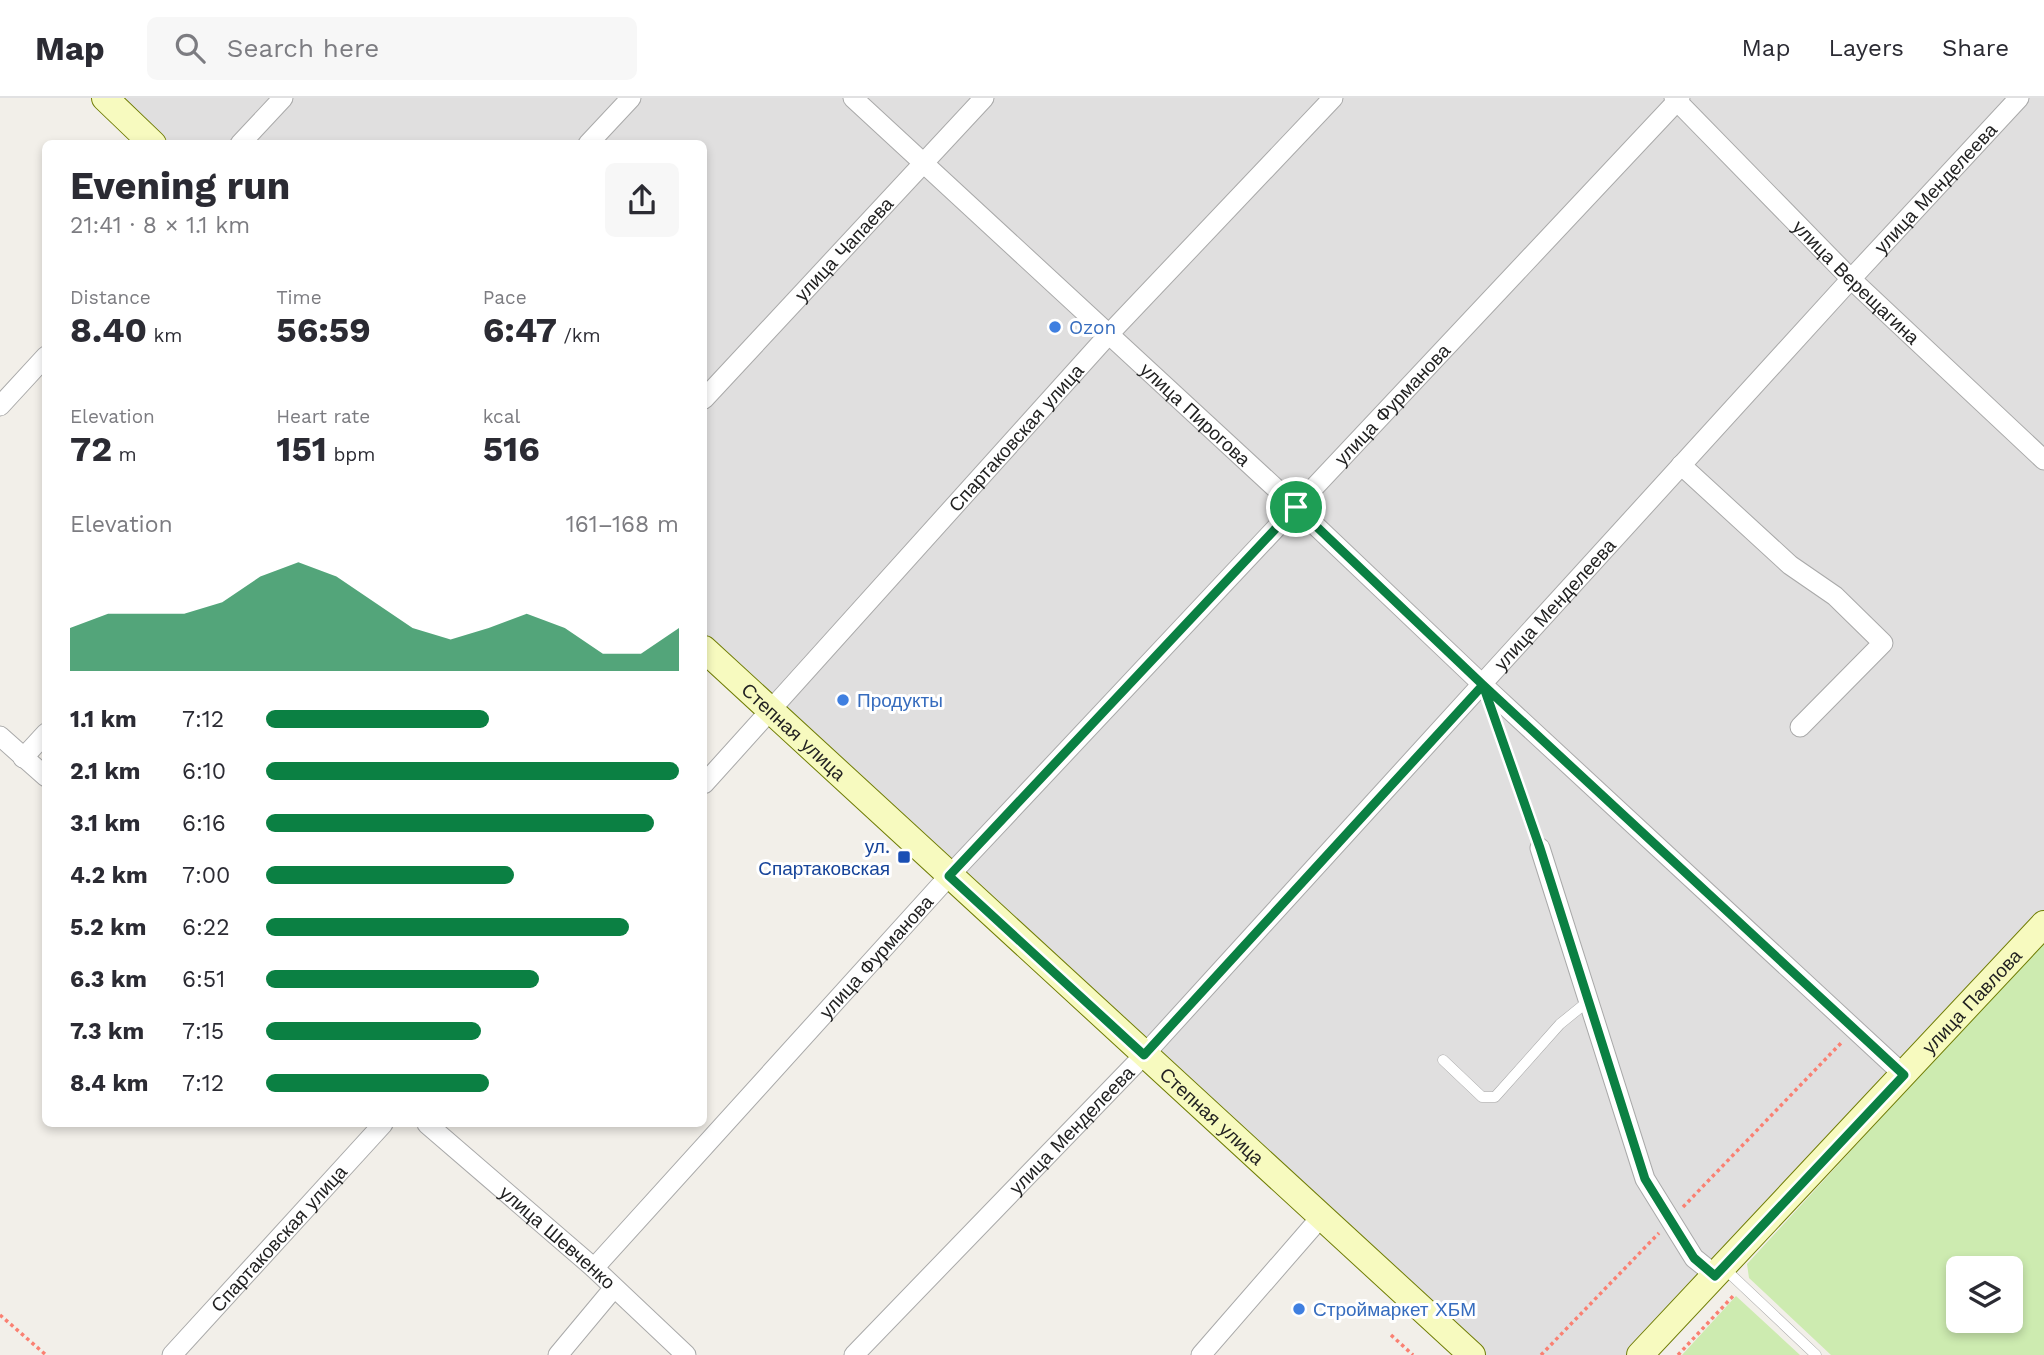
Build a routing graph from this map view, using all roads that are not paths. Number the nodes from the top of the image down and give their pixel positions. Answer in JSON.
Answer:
{"nodes":[{"id":1,"x":105,"y":98,"type":"edge"},
{"id":2,"x":283,"y":98,"type":"edge"},
{"id":3,"x":631,"y":98,"type":"edge"},
{"id":4,"x":853,"y":98,"type":"edge"},
{"id":5,"x":984,"y":98,"type":"edge"},
{"id":6,"x":1333,"y":98,"type":"edge"},
{"id":7,"x":2019,"y":98,"type":"edge"},
{"id":8,"x":1677,"y":99,"type":"edge"},
{"id":9,"x":149,"y":140,"type":"edge"},
{"id":10,"x":244,"y":140,"type":"edge"},
{"id":11,"x":592,"y":140,"type":"edge"},
{"id":12,"x":923,"y":164,"type":"junction"},
{"id":13,"x":1851,"y":279,"type":"junction"},
{"id":14,"x":1110,"y":334,"type":"junction"},
{"id":15,"x":42,"y":360,"type":"edge"},
{"id":16,"x":707,"y":396,"type":"edge"},
{"id":17,"x":0,"y":406,"type":"edge"},
{"id":18,"x":2044,"y":460,"type":"edge"},
{"id":19,"x":1682,"y":465,"type":"junction"},
{"id":20,"x":1296,"y":507,"type":"junction"},
{"id":21,"x":707,"y":652,"type":"edge"},
{"id":22,"x":1483,"y":685,"type":"junction"},
{"id":23,"x":770,"y":713,"type":"junction"},
{"id":24,"x":1800,"y":727,"type":"dead end"},
{"id":25,"x":0,"y":736,"type":"edge"},
{"id":26,"x":42,"y":737,"type":"edge"},
{"id":27,"x":23,"y":758,"type":"junction"},
{"id":28,"x":42,"y":774,"type":"edge"},
{"id":29,"x":707,"y":780,"type":"edge"},
{"id":30,"x":1540,"y":848,"type":"road end"},
{"id":31,"x":949,"y":876,"type":"junction"},
{"id":32,"x":2044,"y":924,"type":"edge"},
{"id":33,"x":1586,"y":1003,"type":"junction"},
{"id":34,"x":1144,"y":1055,"type":"junction"},
{"id":35,"x":1443,"y":1060,"type":"dead end"},
{"id":36,"x":1904,"y":1075,"type":"junction"},
{"id":37,"x":380,"y":1127,"type":"edge"},
{"id":38,"x":430,"y":1127,"type":"edge"},
{"id":39,"x":1321,"y":1217,"type":"junction"},
{"id":40,"x":594,"y":1268,"type":"junction"},
{"id":41,"x":1719,"y":1271,"type":"junction"},
{"id":42,"x":613,"y":1289,"type":"junction"},
{"id":43,"x":172,"y":1355,"type":"edge"},
{"id":44,"x":558,"y":1355,"type":"edge"},
{"id":45,"x":686,"y":1355,"type":"edge"},
{"id":46,"x":854,"y":1355,"type":"edge"},
{"id":47,"x":1201,"y":1355,"type":"edge"},
{"id":48,"x":1472,"y":1355,"type":"edge"},
{"id":49,"x":1640,"y":1355,"type":"edge"},
{"id":50,"x":1816,"y":1355,"type":"edge"}],
"edges":[{"from":1,"to":9,"type":"main road"},
{"from":2,"to":10,"type":"street"},
{"from":3,"to":11,"type":"street"},
{"from":4,"to":12,"type":"street","name":"улица Пирогова"},
{"from":5,"to":12,"type":"street","name":"улица Чапаева"},
{"from":6,"to":14,"type":"street","name":"Спартаковская улица"},
{"from":7,"to":13,"type":"street","name":"улица Менделеева"},
{"from":8,"to":13,"type":"street","name":"улица Верещагина"},
{"from":8,"to":20,"type":"street","name":"улица Фурманова"},
{"from":12,"to":14,"type":"street","name":"улица Пирогова"},
{"from":12,"to":16,"type":"street","name":"улица Чапаева"},
{"from":13,"to":18,"type":"street","name":"улица Верещагина"},
{"from":13,"to":19,"type":"street","name":"улица Менделеева"},
{"from":14,"to":20,"type":"street","name":"улица Пирогова"},
{"from":14,"to":23,"type":"street","name":"Спартаковская улица"},
{"from":15,"to":17,"type":"street"},
{"from":19,"to":22,"type":"street","name":"улица Менделеева"},
{"from":19,"to":24,"type":"street"},
{"from":20,"to":22,"type":"street","name":"улица Пирогова"},
{"from":20,"to":31,"type":"street","name":"улица Фурманова"},
{"from":21,"to":23,"type":"main road","name":"Степная улица"},
{"from":22,"to":34,"type":"street","name":"улица Менделеева"},
{"from":22,"to":36,"type":"street","name":"улица Пирогова"},
{"from":23,"to":29,"type":"street","name":"Спартаковская улица"},
{"from":23,"to":31,"type":"main road","name":"Степная улица"},
{"from":25,"to":27,"type":"street"},
{"from":26,"to":27,"type":"street"},
{"from":27,"to":28,"type":"street"},
{"from":30,"to":33,"type":"street"},
{"from":31,"to":34,"type":"main road","name":"Степная улица"},
{"from":31,"to":40,"type":"street","name":"улица Фурманова"},
{"from":32,"to":36,"type":"main road","name":"улица Павлова"},
{"from":33,"to":35,"type":"lane"},
{"from":33,"to":41,"type":"street"},
{"from":34,"to":39,"type":"main road","name":"Степная улица"},
{"from":34,"to":46,"type":"street","name":"улица Менделеева"},
{"from":36,"to":41,"type":"main road","name":"улица Павлова"},
{"from":37,"to":43,"type":"street","name":"Спартаковская улица"},
{"from":38,"to":40,"type":"street","name":"улица Шевченко"},
{"from":39,"to":47,"type":"street"},
{"from":39,"to":48,"type":"main road","name":"Степная улица"},
{"from":40,"to":42,"type":"street","name":"улица Шевченко"},
{"from":41,"to":49,"type":"main road","name":"улица Павлова"},
{"from":41,"to":50,"type":"lane"},
{"from":42,"to":44,"type":"street"},
{"from":42,"to":45,"type":"street","name":"улица Шевченко"}]}
